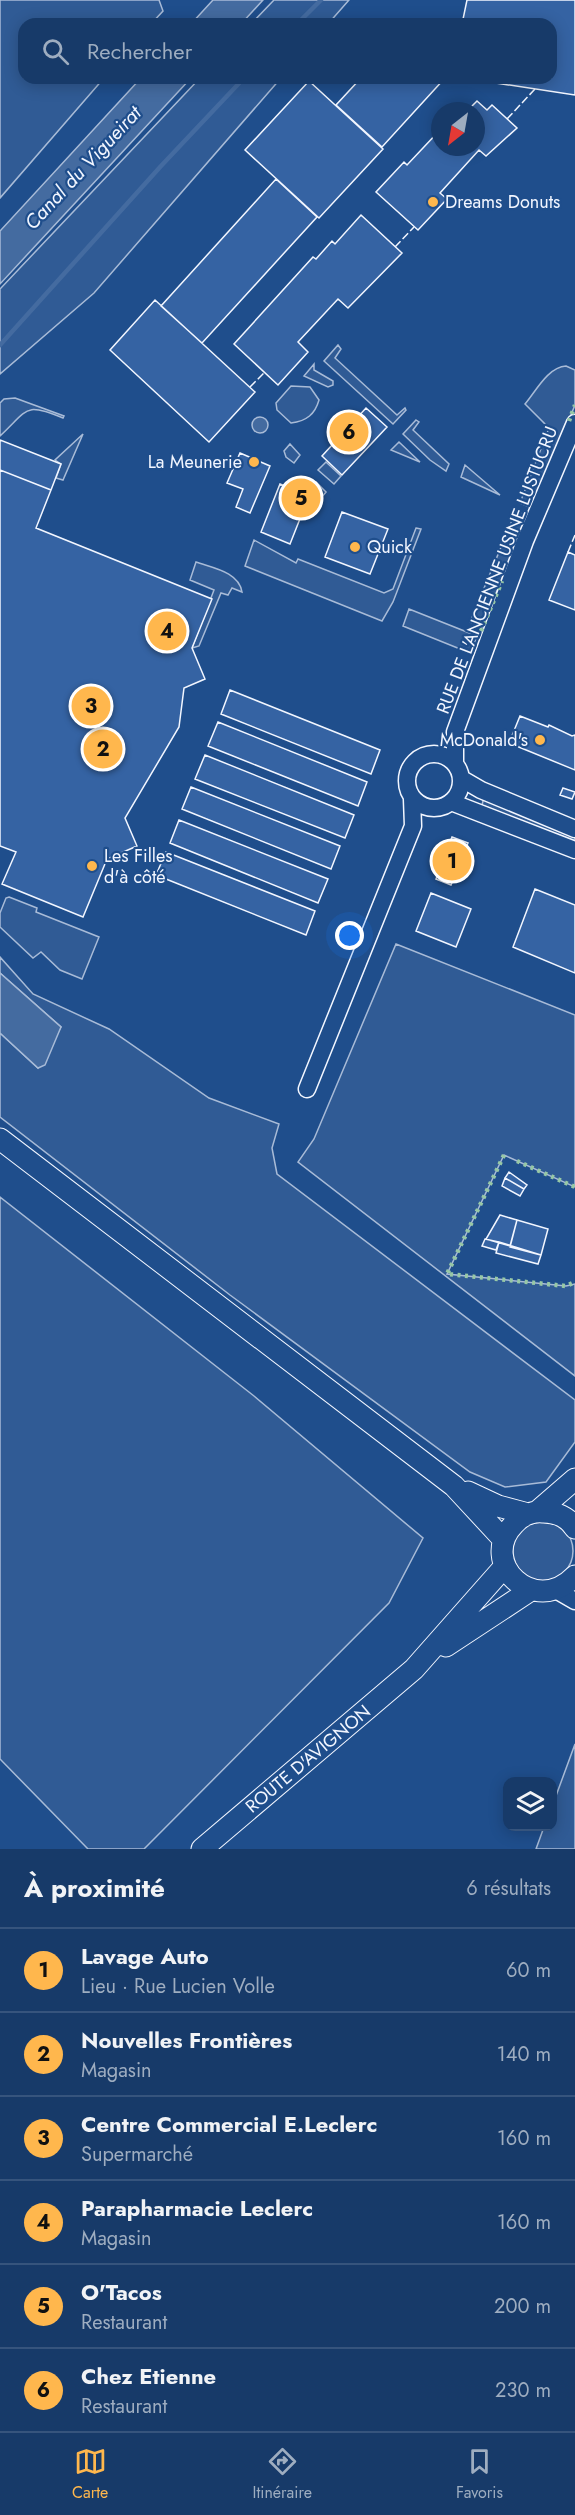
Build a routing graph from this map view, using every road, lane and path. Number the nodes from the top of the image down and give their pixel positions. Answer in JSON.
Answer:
{"nodes":[{"id":1,"x":575,"y":423,"type":"edge"},
{"id":2,"x":455,"y":732,"type":"junction"},
{"id":3,"x":429,"y":754,"type":"junction"},
{"id":4,"x":455,"y":763,"type":"junction"},
{"id":5,"x":462,"y":779,"type":"junction"},
{"id":6,"x":412,"y":799,"type":"junction"},
{"id":7,"x":443,"y":805,"type":"junction"},
{"id":8,"x":413,"y":826,"type":"junction"},
{"id":9,"x":575,"y":829,"type":"edge"},
{"id":10,"x":575,"y":850,"type":"edge"},
{"id":11,"x":307,"y":1089,"type":"dead end"},
{"id":12,"x":0,"y":1139,"type":"edge"},
{"id":13,"x":575,"y":1479,"type":"edge"},
{"id":14,"x":453,"y":1486,"type":"junction"},
{"id":15,"x":533,"y":1513,"type":"junction"},
{"id":16,"x":575,"y":1528,"type":"edge"},
{"id":17,"x":504,"y":1540,"type":"junction"},
{"id":18,"x":505,"y":1566,"type":"junction"},
{"id":19,"x":575,"y":1576,"type":"edge"},
{"id":20,"x":531,"y":1590,"type":"junction"},
{"id":21,"x":556,"y":1590,"type":"junction"},
{"id":22,"x":575,"y":1601,"type":"edge"},
{"id":23,"x":414,"y":1669,"type":"junction"},
{"id":24,"x":202,"y":1849,"type":"edge"}],
"edges":[{"from":1,"to":2,"type":"street","name":"RUE DE L'ANCIENNE USINE LUSTUCRU"},
{"from":2,"to":3,"type":"street","name":"RUE DE L'ANCIENNE USINE LUSTUCRU"},
{"from":2,"to":4,"type":"street","name":"RUE DE L'ANCIENNE USINE LUSTUCRU"},
{"from":3,"to":4,"type":"street"},
{"from":3,"to":6,"type":"street"},
{"from":4,"to":5,"type":"street"},
{"from":5,"to":7,"type":"street"},
{"from":5,"to":9,"type":"street"},
{"from":6,"to":7,"type":"street"},
{"from":6,"to":8,"type":"street"},
{"from":7,"to":8,"type":"street"},
{"from":7,"to":10,"type":"street"},
{"from":8,"to":11,"type":"street"},
{"from":12,"to":14,"type":"main road"},
{"from":13,"to":15,"type":"main road"},
{"from":14,"to":15,"type":"main road"},
{"from":14,"to":17,"type":"main road"},
{"from":15,"to":16,"type":"main road"},
{"from":15,"to":17,"type":"main road"},
{"from":17,"to":18,"type":"main road"},
{"from":18,"to":20,"type":"main road"},
{"from":18,"to":23,"type":"main road"},
{"from":19,"to":21,"type":"main road"},
{"from":20,"to":21,"type":"main road"},
{"from":20,"to":23,"type":"main road"},
{"from":21,"to":22,"type":"street"},
{"from":23,"to":24,"type":"main road","name":"ROUTE D'AVIGNON"}]}
